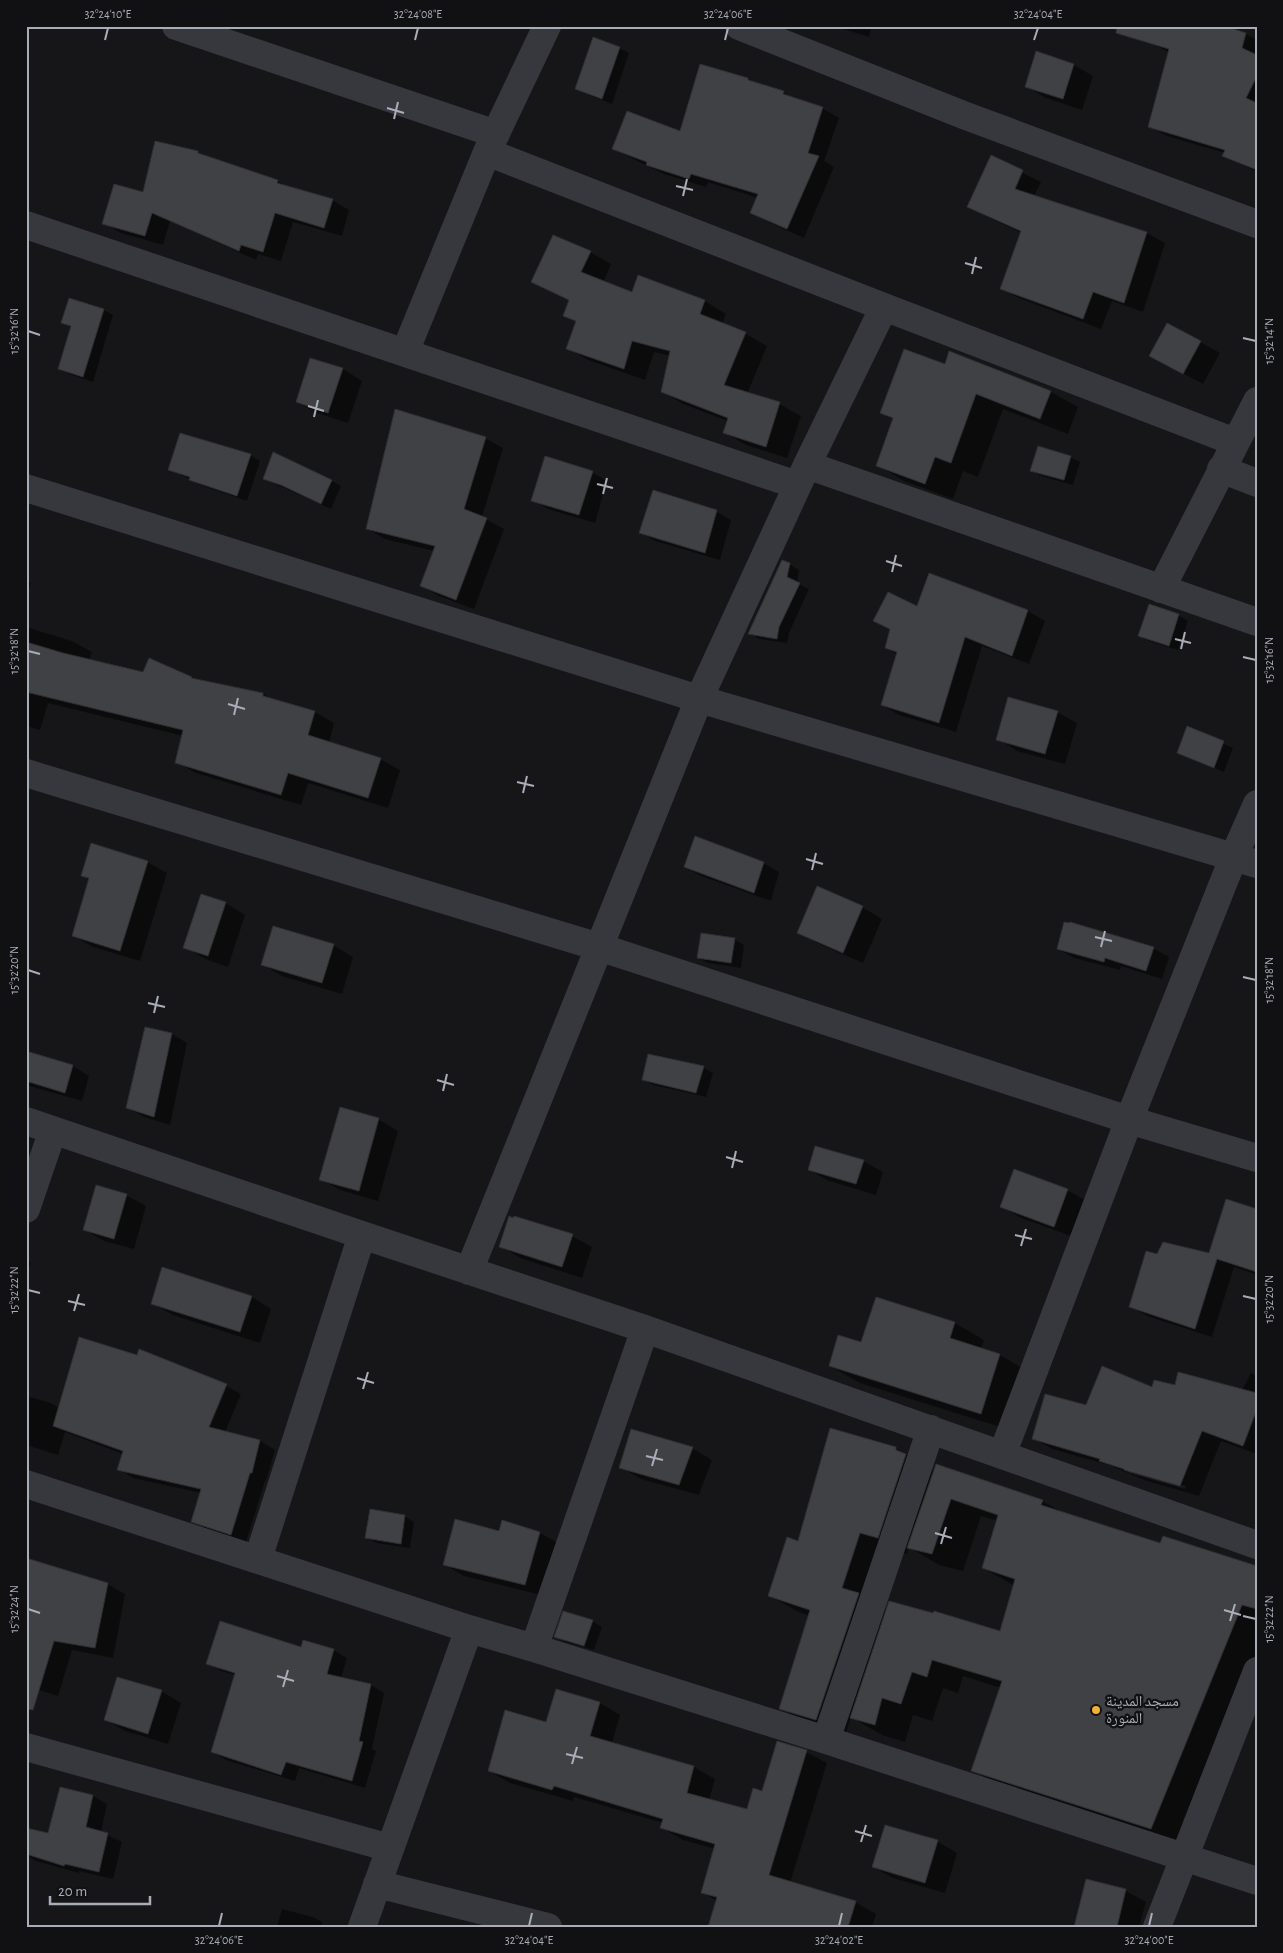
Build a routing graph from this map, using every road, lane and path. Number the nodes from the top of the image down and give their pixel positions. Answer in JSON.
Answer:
{"nodes":[{"id":1,"x":176,"y":26,"type":"edge"},
{"id":2,"x":546,"y":26,"type":"edge"},
{"id":3,"x":739,"y":26,"type":"edge"},
{"id":4,"x":492,"y":143,"type":"junction"},
{"id":5,"x":1257,"y":224,"type":"edge"},
{"id":6,"x":26,"y":225,"type":"edge"},
{"id":7,"x":884,"y":307,"type":"junction"},
{"id":8,"x":405,"y":352,"type":"junction"},
{"id":9,"x":1257,"y":401,"type":"edge"},
{"id":10,"x":1235,"y":442,"type":"junction"},
{"id":11,"x":1221,"y":469,"type":"junction"},
{"id":12,"x":802,"y":475,"type":"junction"},
{"id":13,"x":1257,"y":483,"type":"edge"},
{"id":14,"x":26,"y":488,"type":"edge"},
{"id":15,"x":1162,"y":589,"type":"junction"},
{"id":16,"x":1257,"y":622,"type":"edge"},
{"id":17,"x":699,"y":699,"type":"junction"},
{"id":18,"x":26,"y":773,"type":"edge"},
{"id":19,"x":1257,"y":804,"type":"edge"},
{"id":20,"x":1245,"y":860,"type":"edge"},
{"id":21,"x":599,"y":947,"type":"junction"},
{"id":22,"x":1129,"y":1120,"type":"junction"},
{"id":23,"x":26,"y":1121,"type":"edge"},
{"id":24,"x":53,"y":1130,"type":"junction"},
{"id":25,"x":1257,"y":1158,"type":"edge"},
{"id":26,"x":26,"y":1209,"type":"edge"},
{"id":27,"x":362,"y":1236,"type":"junction"},
{"id":28,"x":469,"y":1271,"type":"junction"},
{"id":29,"x":645,"y":1328,"type":"junction"},
{"id":30,"x":931,"y":1429,"type":"junction"},
{"id":31,"x":1002,"y":1455,"type":"junction"},
{"id":32,"x":26,"y":1484,"type":"edge"},
{"id":33,"x":1257,"y":1545,"type":"edge"},
{"id":34,"x":258,"y":1559,"type":"junction"},
{"id":35,"x":468,"y":1629,"type":"junction"},
{"id":36,"x":534,"y":1648,"type":"junction"},
{"id":37,"x":1257,"y":1671,"type":"edge"},
{"id":38,"x":826,"y":1740,"type":"junction"},
{"id":39,"x":26,"y":1747,"type":"edge"},
{"id":40,"x":390,"y":1848,"type":"junction"},
{"id":41,"x":1185,"y":1857,"type":"junction"},
{"id":42,"x":1257,"y":1881,"type":"edge"},
{"id":43,"x":377,"y":1884,"type":"junction"},
{"id":44,"x":362,"y":1927,"type":"edge"},
{"id":45,"x":548,"y":1927,"type":"edge"},
{"id":46,"x":1157,"y":1927,"type":"edge"}],
"edges":[{"from":1,"to":4,"type":"street"},
{"from":2,"to":4,"type":"street"},
{"from":3,"to":5,"type":"street"},
{"from":4,"to":7,"type":"street"},
{"from":4,"to":8,"type":"street"},
{"from":6,"to":8,"type":"street"},
{"from":7,"to":10,"type":"street"},
{"from":7,"to":12,"type":"street"},
{"from":8,"to":12,"type":"street"},
{"from":9,"to":10,"type":"street"},
{"from":10,"to":11,"type":"street"},
{"from":11,"to":13,"type":"street"},
{"from":11,"to":15,"type":"street"},
{"from":12,"to":15,"type":"street"},
{"from":12,"to":17,"type":"street"},
{"from":14,"to":17,"type":"street"},
{"from":15,"to":16,"type":"street"},
{"from":17,"to":20,"type":"street"},
{"from":17,"to":21,"type":"street"},
{"from":18,"to":21,"type":"street"},
{"from":19,"to":20,"type":"street"},
{"from":20,"to":22,"type":"street"},
{"from":21,"to":22,"type":"street"},
{"from":21,"to":28,"type":"street"},
{"from":22,"to":25,"type":"street"},
{"from":22,"to":31,"type":"street"},
{"from":23,"to":24,"type":"street"},
{"from":24,"to":26,"type":"street"},
{"from":24,"to":27,"type":"street"},
{"from":27,"to":28,"type":"street"},
{"from":27,"to":34,"type":"street"},
{"from":28,"to":29,"type":"street"},
{"from":29,"to":30,"type":"street"},
{"from":29,"to":36,"type":"street"},
{"from":30,"to":31,"type":"street"},
{"from":30,"to":38,"type":"street"},
{"from":31,"to":33,"type":"street"},
{"from":32,"to":34,"type":"street"},
{"from":34,"to":35,"type":"street"},
{"from":35,"to":36,"type":"street"},
{"from":35,"to":40,"type":"street"},
{"from":36,"to":38,"type":"street"},
{"from":37,"to":41,"type":"street"},
{"from":38,"to":41,"type":"street"},
{"from":39,"to":40,"type":"street"},
{"from":40,"to":43,"type":"street"},
{"from":41,"to":42,"type":"street"},
{"from":41,"to":46,"type":"street"},
{"from":43,"to":44,"type":"street"},
{"from":43,"to":45,"type":"street"}]}
